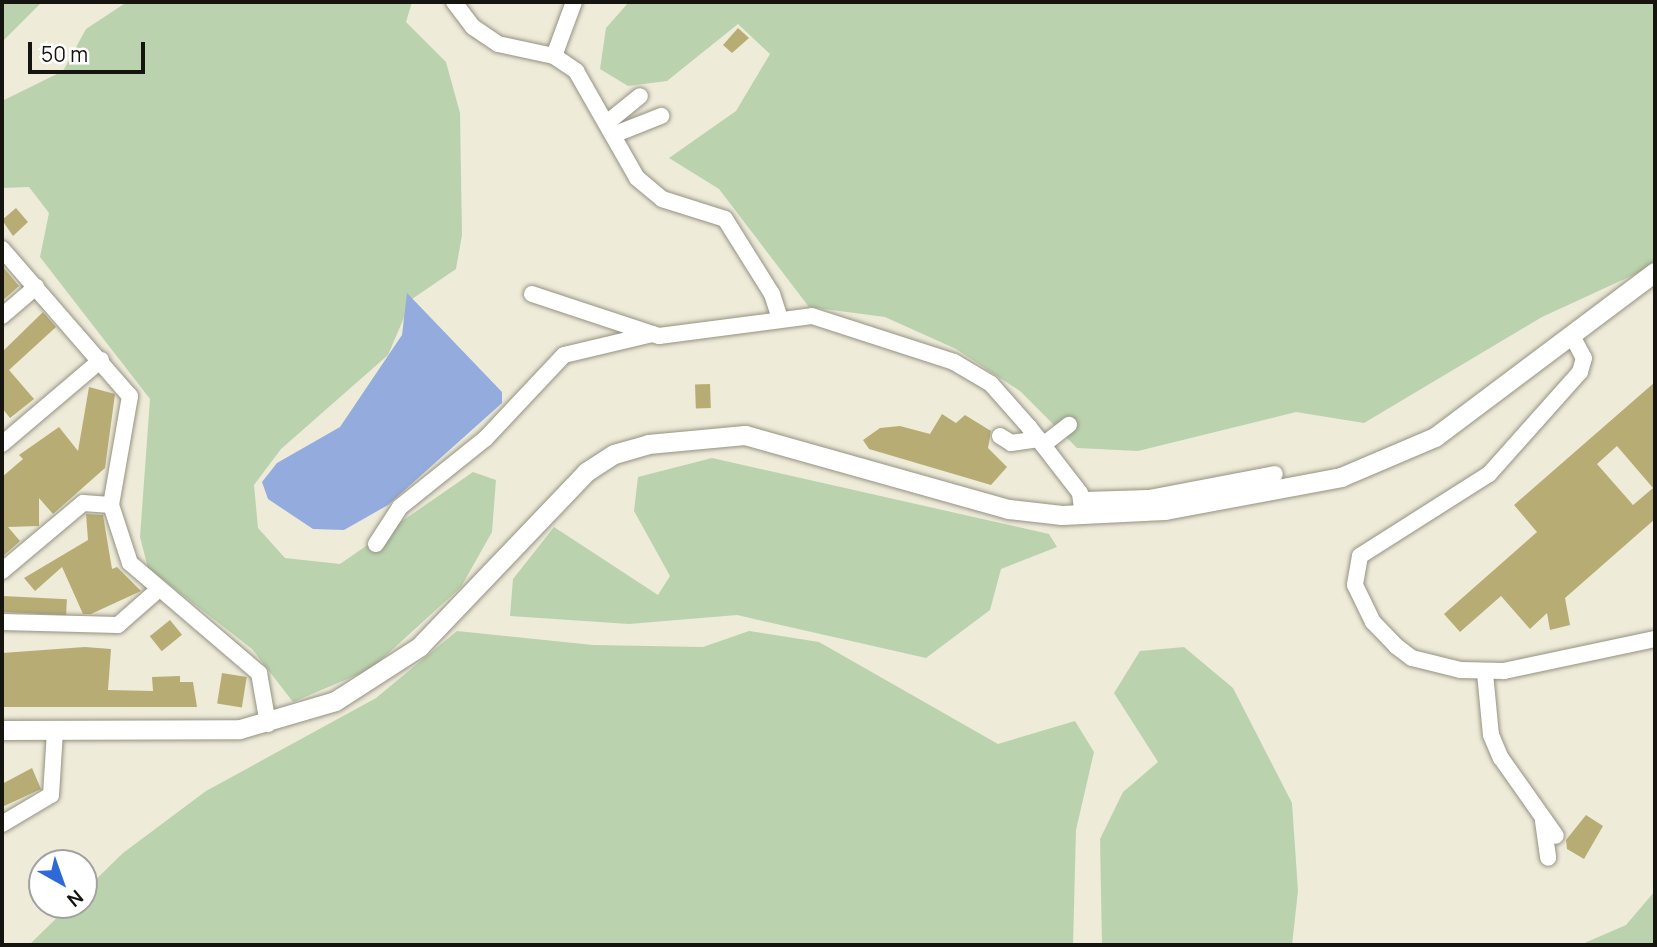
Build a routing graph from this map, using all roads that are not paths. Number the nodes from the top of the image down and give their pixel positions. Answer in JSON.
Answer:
{"nodes":[{"id":1,"x":454,"y":2,"type":"edge"},
{"id":2,"x":574,"y":2,"type":"edge"},
{"id":3,"x":554,"y":56,"type":"junction"},
{"id":4,"x":639,"y":96,"type":"dead end"},
{"id":5,"x":661,"y":116,"type":"dead end"},
{"id":6,"x":610,"y":128,"type":"junction"},
{"id":7,"x":2,"y":249,"type":"edge"},
{"id":8,"x":1655,"y":272,"type":"edge"},
{"id":9,"x":36,"y":287,"type":"junction"},
{"id":10,"x":532,"y":294,"type":"dead end"},
{"id":11,"x":2,"y":316,"type":"edge"},
{"id":12,"x":780,"y":319,"type":"junction"},
{"id":13,"x":653,"y":334,"type":"junction"},
{"id":14,"x":1571,"y":334,"type":"junction"},
{"id":15,"x":100,"y":360,"type":"junction"},
{"id":16,"x":1069,"y":425,"type":"dead end"},
{"id":17,"x":1000,"y":436,"type":"dead end"},
{"id":18,"x":1041,"y":442,"type":"junction"},
{"id":19,"x":2,"y":444,"type":"edge"},
{"id":20,"x":1275,"y":474,"type":"dead end"},
{"id":21,"x":111,"y":505,"type":"junction"},
{"id":22,"x":1084,"y":508,"type":"junction"},
{"id":23,"x":376,"y":544,"type":"dead end"},
{"id":24,"x":2,"y":571,"type":"edge"},
{"id":25,"x":158,"y":590,"type":"junction"},
{"id":26,"x":2,"y":622,"type":"edge"},
{"id":27,"x":1655,"y":639,"type":"edge"},
{"id":28,"x":1485,"y":673,"type":"junction"},
{"id":29,"x":268,"y":724,"type":"junction"},
{"id":30,"x":2,"y":730,"type":"edge"},
{"id":31,"x":55,"y":732,"type":"junction"},
{"id":32,"x":1543,"y":821,"type":"junction"},
{"id":33,"x":2,"y":824,"type":"edge"},
{"id":34,"x":1556,"y":836,"type":"dead end"},
{"id":35,"x":1548,"y":858,"type":"dead end"}],
"edges":[{"from":1,"to":3,"type":"street"},
{"from":2,"to":3,"type":"street"},
{"from":3,"to":6,"type":"street"},
{"from":4,"to":6,"type":"street"},
{"from":5,"to":6,"type":"street"},
{"from":6,"to":12,"type":"street"},
{"from":7,"to":9,"type":"street"},
{"from":8,"to":14,"type":"street"},
{"from":9,"to":11,"type":"street"},
{"from":9,"to":15,"type":"street"},
{"from":10,"to":13,"type":"street"},
{"from":12,"to":13,"type":"street"},
{"from":12,"to":18,"type":"street"},
{"from":13,"to":23,"type":"street"},
{"from":14,"to":22,"type":"street"},
{"from":14,"to":28,"type":"street"},
{"from":15,"to":19,"type":"street"},
{"from":15,"to":21,"type":"street"},
{"from":16,"to":18,"type":"street"},
{"from":17,"to":18,"type":"street"},
{"from":18,"to":22,"type":"street"},
{"from":20,"to":22,"type":"street"},
{"from":21,"to":24,"type":"street"},
{"from":21,"to":25,"type":"street"},
{"from":22,"to":29,"type":"street"},
{"from":25,"to":26,"type":"street"},
{"from":25,"to":29,"type":"street"},
{"from":27,"to":28,"type":"street"},
{"from":28,"to":32,"type":"street"},
{"from":29,"to":31,"type":"street"},
{"from":30,"to":31,"type":"street"},
{"from":31,"to":33,"type":"street"},
{"from":32,"to":34,"type":"street"},
{"from":32,"to":35,"type":"street"}]}
